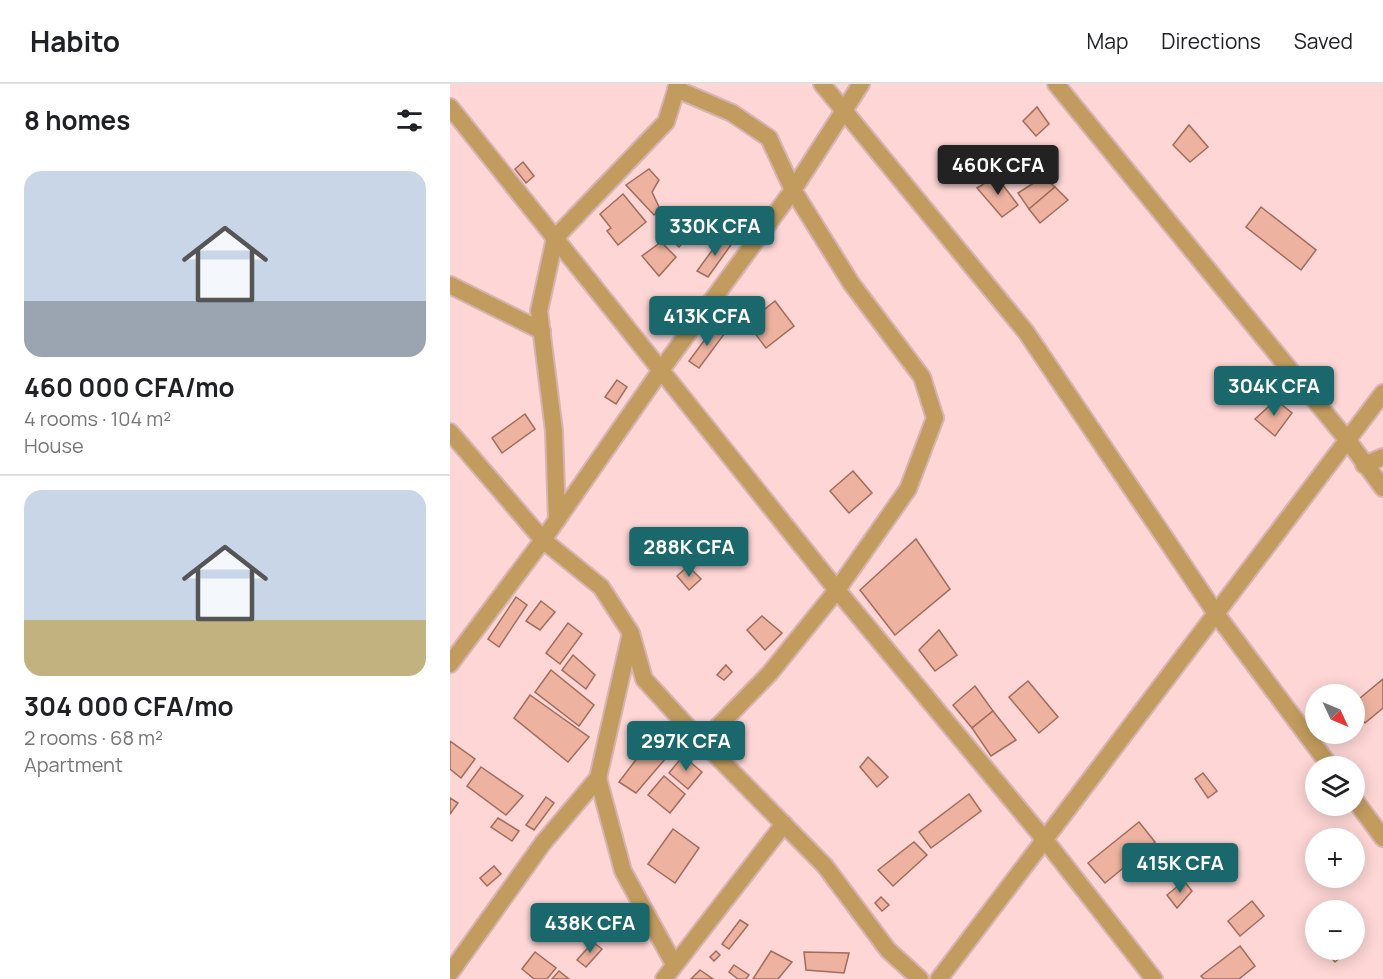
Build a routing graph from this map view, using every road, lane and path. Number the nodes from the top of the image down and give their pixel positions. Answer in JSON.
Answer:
{"nodes":[{"id":1,"x":822,"y":84,"type":"edge"},
{"id":2,"x":861,"y":84,"type":"edge"},
{"id":3,"x":1056,"y":84,"type":"edge"},
{"id":4,"x":677,"y":87,"type":"edge"},
{"id":5,"x":450,"y":107,"type":"edge"},
{"id":6,"x":843,"y":109,"type":"junction"},
{"id":7,"x":793,"y":190,"type":"junction"},
{"id":8,"x":555,"y":238,"type":"junction"},
{"id":9,"x":450,"y":285,"type":"edge"},
{"id":10,"x":542,"y":332,"type":"junction"},
{"id":11,"x":661,"y":370,"type":"junction"},
{"id":12,"x":1383,"y":393,"type":"edge"},
{"id":13,"x":450,"y":432,"type":"edge"},
{"id":14,"x":1349,"y":442,"type":"junction"},
{"id":15,"x":1383,"y":457,"type":"edge"},
{"id":16,"x":1364,"y":465,"type":"junction"},
{"id":17,"x":1383,"y":489,"type":"edge"},
{"id":18,"x":557,"y":520,"type":"junction"},
{"id":19,"x":543,"y":540,"type":"junction"},
{"id":20,"x":837,"y":590,"type":"junction"},
{"id":21,"x":1217,"y":615,"type":"junction"},
{"id":22,"x":631,"y":633,"type":"junction"},
{"id":23,"x":450,"y":664,"type":"edge"},
{"id":24,"x":703,"y":742,"type":"junction"},
{"id":25,"x":1323,"y":756,"type":"edge"},
{"id":26,"x":598,"y":778,"type":"junction"},
{"id":27,"x":1365,"y":814,"type":"edge"},
{"id":28,"x":784,"y":824,"type":"junction"},
{"id":29,"x":1383,"y":838,"type":"edge"},
{"id":30,"x":1045,"y":840,"type":"junction"},
{"id":31,"x":674,"y":964,"type":"junction"},
{"id":32,"x":450,"y":973,"type":"edge"},
{"id":33,"x":664,"y":979,"type":"edge"},
{"id":34,"x":920,"y":979,"type":"edge"},
{"id":35,"x":939,"y":979,"type":"edge"},
{"id":36,"x":1154,"y":979,"type":"edge"}],
"edges":[{"from":1,"to":6,"type":"street"},
{"from":2,"to":6,"type":"street"},
{"from":3,"to":14,"type":"street"},
{"from":4,"to":7,"type":"street"},
{"from":4,"to":8,"type":"street"},
{"from":5,"to":8,"type":"street"},
{"from":6,"to":7,"type":"street"},
{"from":6,"to":21,"type":"street"},
{"from":7,"to":11,"type":"street"},
{"from":7,"to":20,"type":"street"},
{"from":8,"to":10,"type":"street"},
{"from":8,"to":11,"type":"street"},
{"from":9,"to":10,"type":"street"},
{"from":10,"to":18,"type":"street"},
{"from":11,"to":18,"type":"street"},
{"from":11,"to":20,"type":"street"},
{"from":12,"to":14,"type":"street"},
{"from":13,"to":19,"type":"street"},
{"from":14,"to":16,"type":"street"},
{"from":14,"to":21,"type":"street"},
{"from":15,"to":16,"type":"street"},
{"from":16,"to":17,"type":"street"},
{"from":18,"to":19,"type":"street"},
{"from":19,"to":22,"type":"street"},
{"from":19,"to":23,"type":"street"},
{"from":20,"to":24,"type":"street"},
{"from":20,"to":30,"type":"street"},
{"from":21,"to":25,"type":"street"},
{"from":21,"to":30,"type":"street"},
{"from":22,"to":24,"type":"street"},
{"from":22,"to":26,"type":"street"},
{"from":24,"to":28,"type":"street"},
{"from":26,"to":31,"type":"street"},
{"from":26,"to":32,"type":"street"},
{"from":27,"to":29,"type":"street"},
{"from":28,"to":31,"type":"street"},
{"from":28,"to":34,"type":"street"},
{"from":30,"to":35,"type":"street"},
{"from":30,"to":36,"type":"street"},
{"from":31,"to":33,"type":"street"}]}
